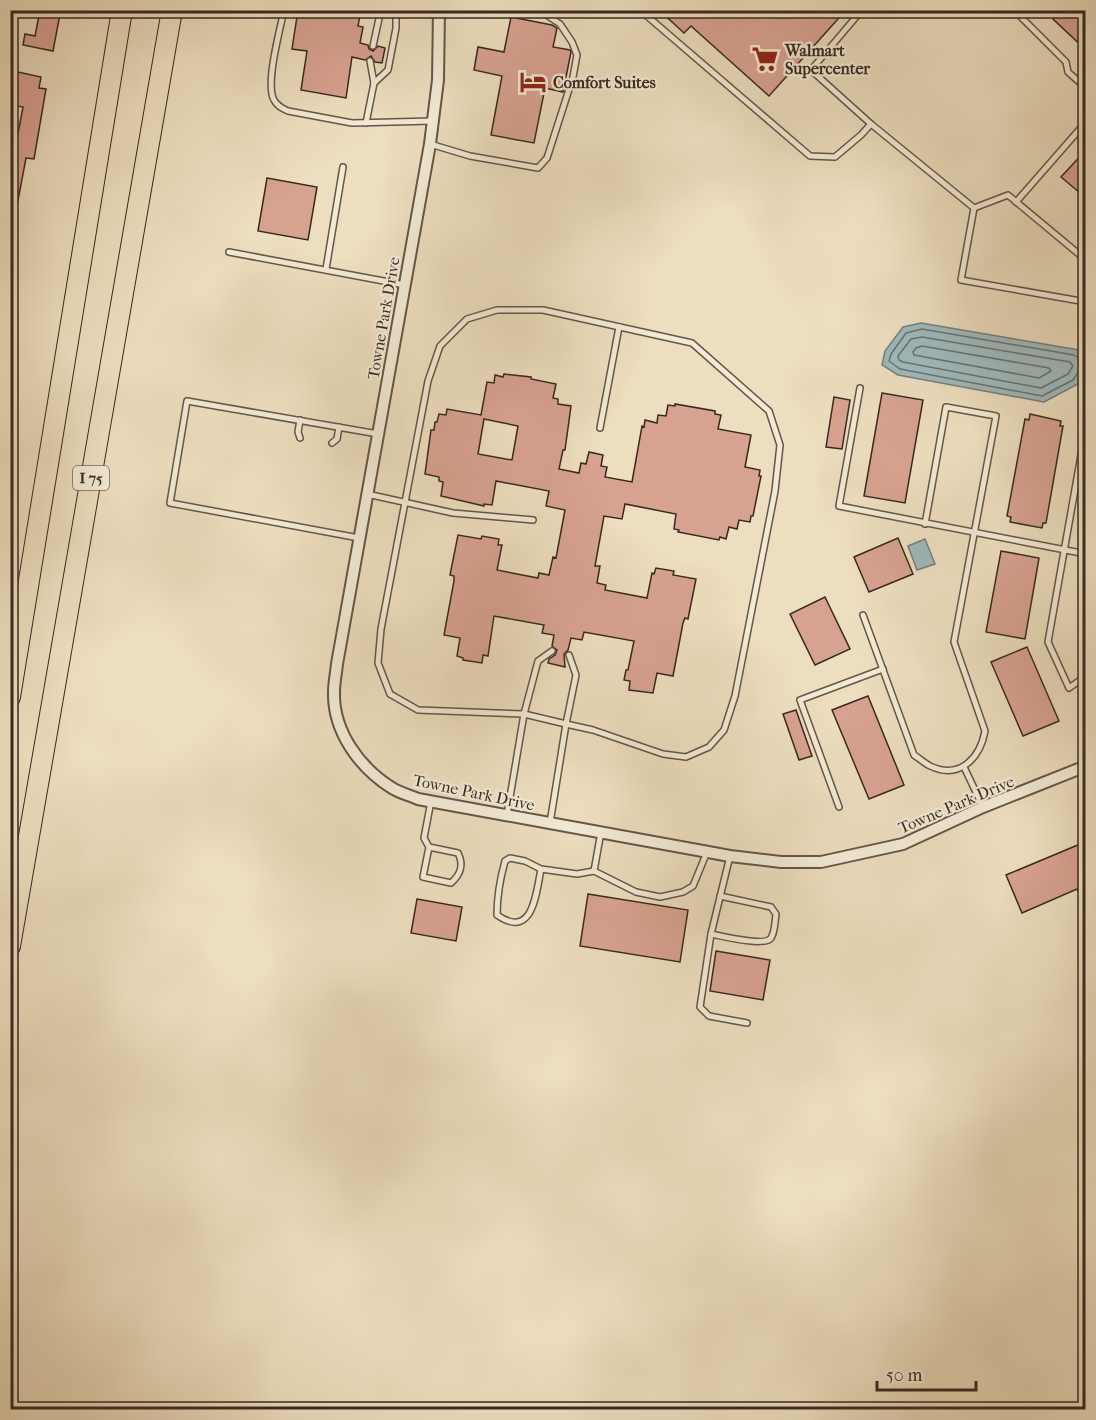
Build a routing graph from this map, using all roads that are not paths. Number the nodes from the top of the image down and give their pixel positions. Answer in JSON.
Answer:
{"nodes":[{"id":1,"x":122,"y":10,"type":"edge"},
{"id":2,"x":172,"y":10,"type":"edge"},
{"id":3,"x":284,"y":10,"type":"edge"},
{"id":4,"x":383,"y":10,"type":"edge"},
{"id":5,"x":396,"y":10,"type":"edge"},
{"id":6,"x":439,"y":10,"type":"edge"},
{"id":7,"x":538,"y":10,"type":"edge"},
{"id":8,"x":640,"y":10,"type":"edge"},
{"id":9,"x":862,"y":10,"type":"edge"},
{"id":10,"x":1014,"y":10,"type":"edge"},
{"id":11,"x":374,"y":46,"type":"dead end"},
{"id":12,"x":370,"y":61,"type":"dead end"},
{"id":13,"x":374,"y":83,"type":"junction"},
{"id":14,"x":1086,"y":88,"type":"edge"},
{"id":15,"x":433,"y":121,"type":"junction"},
{"id":16,"x":1086,"y":122,"type":"edge"},
{"id":17,"x":366,"y":123,"type":"junction"},
{"id":18,"x":871,"y":124,"type":"junction"},
{"id":19,"x":430,"y":144,"type":"junction"},
{"id":20,"x":343,"y":167,"type":"dead end"},
{"id":21,"x":1016,"y":202,"type":"junction"},
{"id":22,"x":974,"y":208,"type":"junction"},
{"id":23,"x":229,"y":252,"type":"dead end"},
{"id":24,"x":1086,"y":260,"type":"edge"},
{"id":25,"x":326,"y":269,"type":"junction"},
{"id":26,"x":405,"y":285,"type":"junction"},
{"id":27,"x":1086,"y":302,"type":"edge"},
{"id":28,"x":619,"y":327,"type":"junction"},
{"id":29,"x":860,"y":388,"type":"dead end"},
{"id":30,"x":300,"y":420,"type":"junction"},
{"id":31,"x":339,"y":427,"type":"junction"},
{"id":32,"x":1086,"y":427,"type":"edge"},
{"id":33,"x":600,"y":428,"type":"dead end"},
{"id":34,"x":378,"y":434,"type":"junction"},
{"id":35,"x":300,"y":438,"type":"dead end"},
{"id":36,"x":332,"y":443,"type":"dead end"},
{"id":37,"x":367,"y":494,"type":"junction"},
{"id":38,"x":406,"y":502,"type":"junction"},
{"id":39,"x":533,"y":520,"type":"dead end"},
{"id":40,"x":925,"y":524,"type":"junction"},
{"id":41,"x":974,"y":534,"type":"junction"},
{"id":42,"x":359,"y":538,"type":"junction"},
{"id":43,"x":1065,"y":551,"type":"junction"},
{"id":44,"x":1086,"y":554,"type":"edge"},
{"id":45,"x":863,"y":615,"type":"dead end"},
{"id":46,"x":552,"y":651,"type":"dead end"},
{"id":47,"x":569,"y":655,"type":"dead end"},
{"id":48,"x":883,"y":669,"type":"junction"},
{"id":49,"x":1086,"y":676,"type":"edge"},
{"id":50,"x":10,"y":696,"type":"edge"},
{"id":51,"x":524,"y":714,"type":"junction"},
{"id":52,"x":566,"y":724,"type":"junction"},
{"id":53,"x":1086,"y":766,"type":"edge"},
{"id":54,"x":964,"y":767,"type":"junction"},
{"id":55,"x":431,"y":801,"type":"junction"},
{"id":56,"x":839,"y":807,"type":"dead end"},
{"id":57,"x":983,"y":807,"type":"junction"},
{"id":58,"x":507,"y":815,"type":"junction"},
{"id":59,"x":550,"y":823,"type":"junction"},
{"id":60,"x":601,"y":832,"type":"junction"},
{"id":61,"x":429,"y":846,"type":"junction"},
{"id":62,"x":707,"y":852,"type":"junction"},
{"id":63,"x":730,"y":856,"type":"junction"},
{"id":64,"x":542,"y":869,"type":"junction"},
{"id":65,"x":594,"y":871,"type":"junction"},
{"id":66,"x":720,"y":896,"type":"junction"},
{"id":67,"x":711,"y":934,"type":"junction"},
{"id":68,"x":10,"y":946,"type":"edge"},
{"id":69,"x":747,"y":1023,"type":"dead end"}],
"edges":[{"from":1,"to":50,"type":"highway","number":"I 75"},
{"from":2,"to":68,"type":"highway","number":"I 75"},
{"from":3,"to":17,"type":"lane"},
{"from":4,"to":11,"type":"lane"},
{"from":5,"to":13,"type":"lane"},
{"from":6,"to":15,"type":"street","name":"Towne Park Drive"},
{"from":7,"to":19,"type":"lane"},
{"from":8,"to":18,"type":"lane"},
{"from":9,"to":18,"type":"lane"},
{"from":10,"to":14,"type":"lane"},
{"from":12,"to":13,"type":"lane"},
{"from":13,"to":17,"type":"lane"},
{"from":15,"to":17,"type":"lane"},
{"from":15,"to":19,"type":"street","name":"Towne Park Drive"},
{"from":16,"to":21,"type":"lane"},
{"from":18,"to":22,"type":"lane"},
{"from":19,"to":26,"type":"street","name":"Towne Park Drive"},
{"from":20,"to":25,"type":"lane"},
{"from":21,"to":22,"type":"lane"},
{"from":21,"to":24,"type":"lane"},
{"from":22,"to":27,"type":"lane"},
{"from":23,"to":25,"type":"lane"},
{"from":25,"to":26,"type":"lane"},
{"from":26,"to":34,"type":"street","name":"Towne Park Drive"},
{"from":28,"to":33,"type":"lane"},
{"from":28,"to":38,"type":"lane"},
{"from":28,"to":52,"type":"lane"},
{"from":29,"to":40,"type":"lane"},
{"from":30,"to":31,"type":"lane"},
{"from":30,"to":35,"type":"lane"},
{"from":30,"to":42,"type":"lane"},
{"from":31,"to":34,"type":"lane"},
{"from":31,"to":36,"type":"lane"},
{"from":32,"to":43,"type":"lane"},
{"from":34,"to":37,"type":"street","name":"Towne Park Drive"},
{"from":37,"to":38,"type":"lane"},
{"from":37,"to":42,"type":"street","name":"Towne Park Drive"},
{"from":38,"to":39,"type":"lane"},
{"from":38,"to":51,"type":"lane"},
{"from":40,"to":41,"type":"lane"},
{"from":40,"to":41,"type":"lane"},
{"from":41,"to":43,"type":"lane"},
{"from":41,"to":54,"type":"lane"},
{"from":42,"to":55,"type":"street","name":"Towne Park Drive"},
{"from":43,"to":44,"type":"lane"},
{"from":43,"to":49,"type":"lane"},
{"from":45,"to":48,"type":"lane"},
{"from":46,"to":51,"type":"lane"},
{"from":47,"to":52,"type":"lane"},
{"from":48,"to":54,"type":"lane"},
{"from":48,"to":56,"type":"lane"},
{"from":51,"to":52,"type":"lane"},
{"from":51,"to":58,"type":"lane"},
{"from":52,"to":59,"type":"lane"},
{"from":53,"to":57,"type":"street","name":"Towne Park Drive"},
{"from":54,"to":57,"type":"lane"},
{"from":55,"to":58,"type":"street","name":"Towne Park Drive"},
{"from":55,"to":61,"type":"lane"},
{"from":57,"to":63,"type":"street","name":"Towne Park Drive"},
{"from":58,"to":59,"type":"street","name":"Towne Park Drive"},
{"from":59,"to":60,"type":"street","name":"Towne Park Drive"},
{"from":60,"to":62,"type":"street","name":"Towne Park Drive"},
{"from":60,"to":65,"type":"lane"},
{"from":61,"to":61,"type":"lane"},
{"from":62,"to":63,"type":"street","name":"Towne Park Drive"},
{"from":62,"to":65,"type":"lane"},
{"from":63,"to":66,"type":"lane"},
{"from":64,"to":64,"type":"lane"},
{"from":64,"to":65,"type":"lane"},
{"from":66,"to":67,"type":"lane"},
{"from":66,"to":67,"type":"lane"},
{"from":67,"to":69,"type":"lane"}]}
